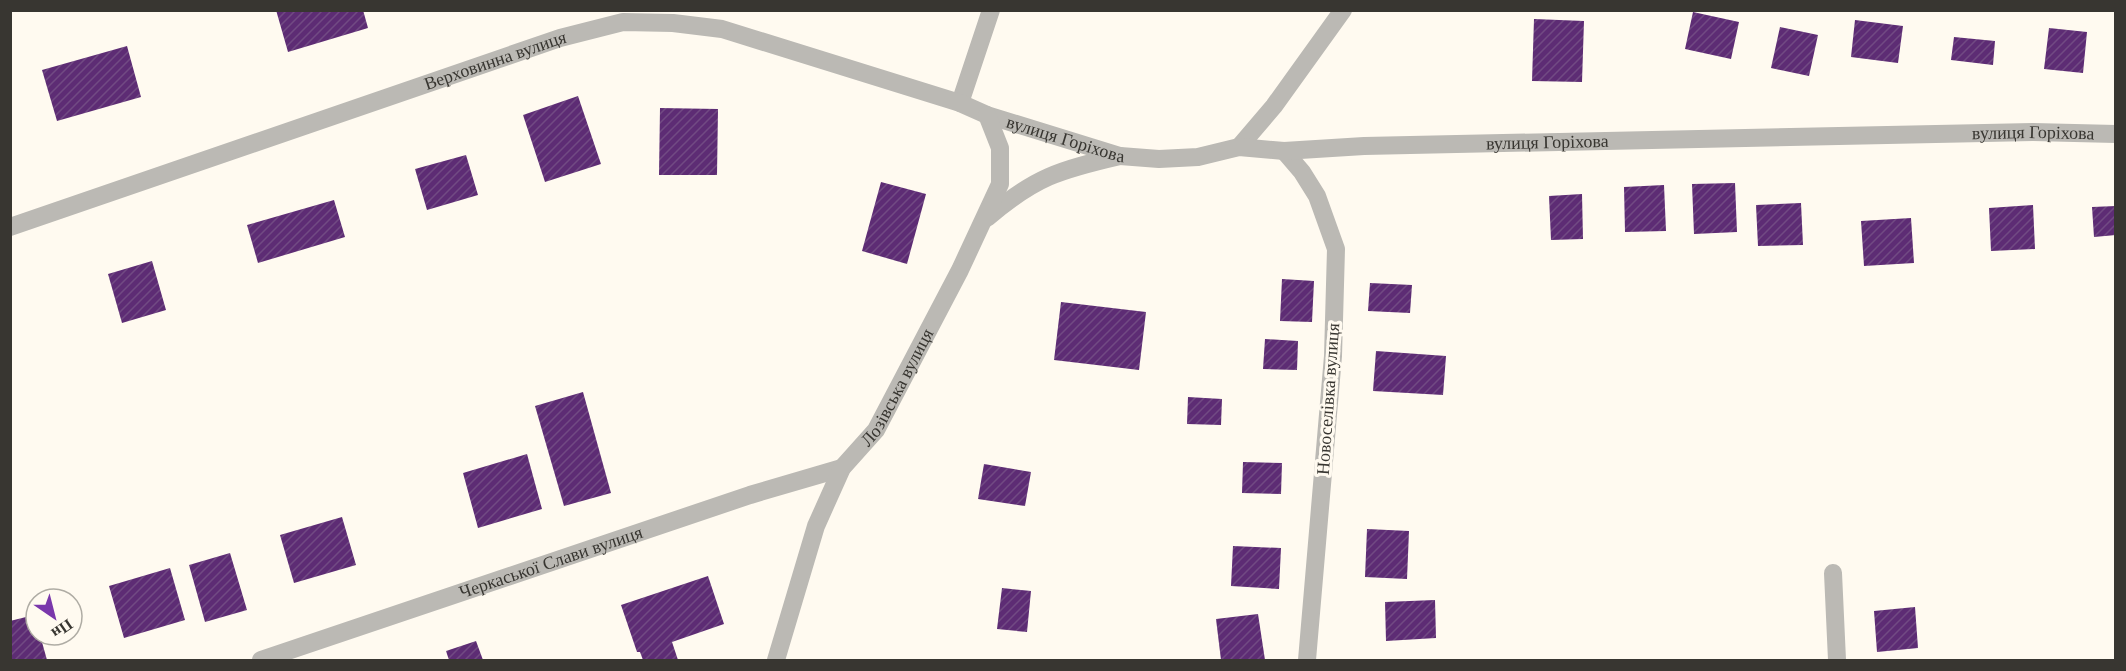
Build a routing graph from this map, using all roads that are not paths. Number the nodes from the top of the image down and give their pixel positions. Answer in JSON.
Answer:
{"nodes":[{"id":1,"x":991,"y":10,"type":"edge"},
{"id":2,"x":1343,"y":10,"type":"edge"},
{"id":3,"x":960,"y":103,"type":"junction"},
{"id":4,"x":987,"y":115,"type":"junction"},
{"id":5,"x":2115,"y":134,"type":"edge"},
{"id":6,"x":1239,"y":147,"type":"junction"},
{"id":7,"x":1284,"y":151,"type":"junction"},
{"id":8,"x":1120,"y":156,"type":"junction"},
{"id":9,"x":983,"y":221,"type":"junction"},
{"id":10,"x":10,"y":227,"type":"edge"},
{"id":11,"x":842,"y":468,"type":"junction"},
{"id":12,"x":1833,"y":573,"type":"dead end"},
{"id":13,"x":261,"y":660,"type":"edge"},
{"id":14,"x":776,"y":660,"type":"edge"},
{"id":15,"x":1307,"y":660,"type":"edge"},
{"id":16,"x":1837,"y":660,"type":"edge"}],
"edges":[{"from":1,"to":3,"type":"street"},
{"from":2,"to":6,"type":"street"},
{"from":3,"to":4,"type":"street","name":"Верховинна вулиця"},
{"from":3,"to":10,"type":"street","name":"Верховинна вулиця"},
{"from":4,"to":8,"type":"street","name":"вулиця Горіхова"},
{"from":4,"to":9,"type":"street","name":"Лозівська вулиця"},
{"from":5,"to":7,"type":"street","name":"вулиця Горіхова"},
{"from":6,"to":7,"type":"street","name":"вулиця Горіхова"},
{"from":6,"to":8,"type":"street","name":"вулиця Горіхова"},
{"from":7,"to":15,"type":"street","name":"Новоселівка вулиця"},
{"from":8,"to":9,"type":"street"},
{"from":9,"to":11,"type":"street","name":"Лозівська вулиця"},
{"from":11,"to":13,"type":"street","name":"Черкаської Слави вулиця"},
{"from":11,"to":14,"type":"street","name":"Лозівська вулиця"},
{"from":12,"to":16,"type":"street"}]}
